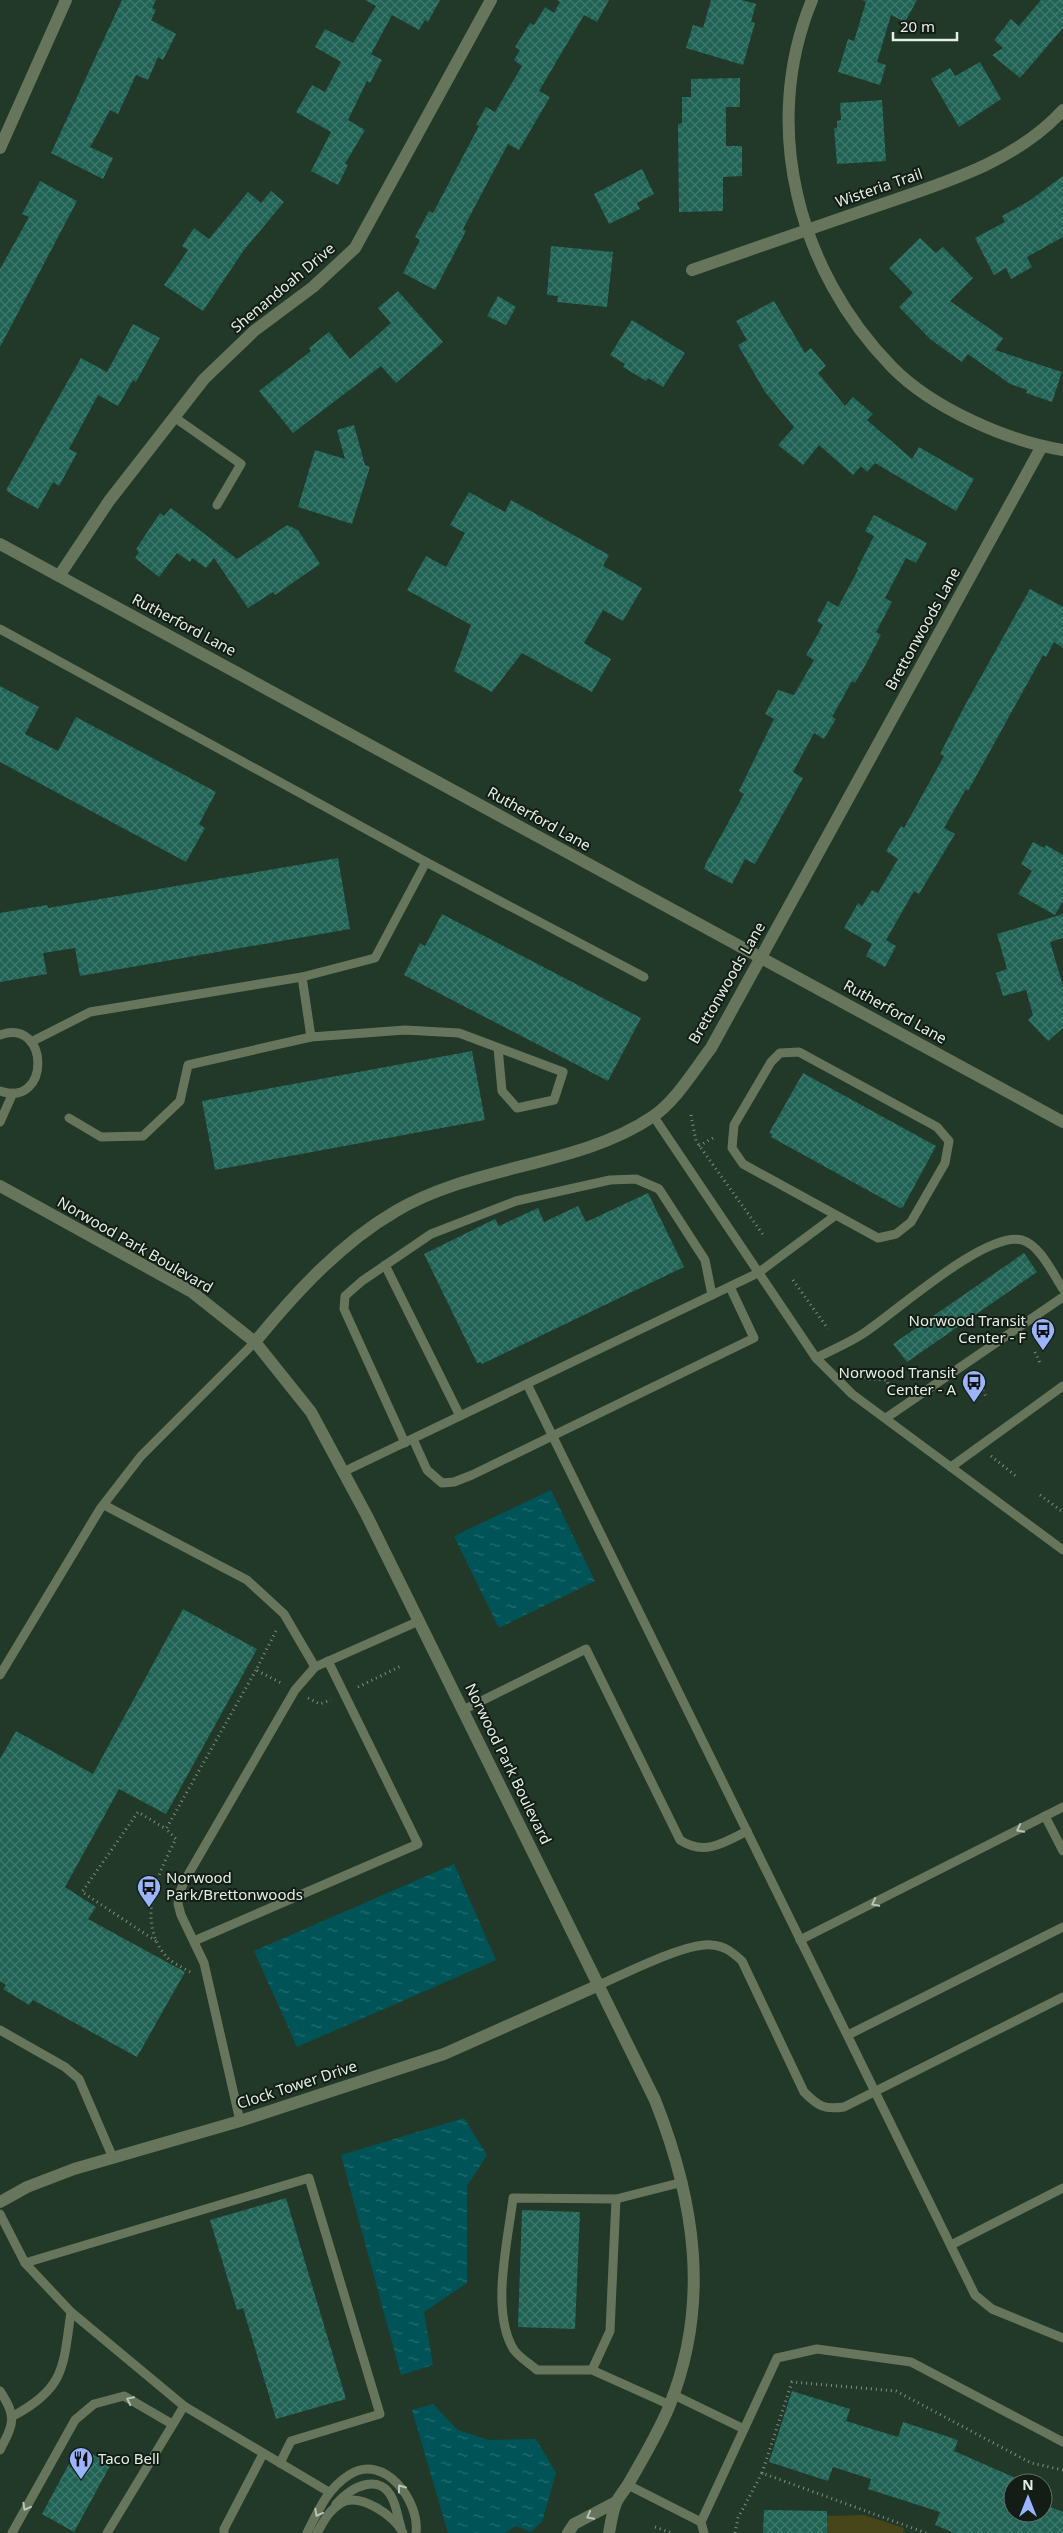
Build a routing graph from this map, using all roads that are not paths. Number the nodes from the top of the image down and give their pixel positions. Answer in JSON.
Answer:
{"nodes":[{"id":1,"x":66,"y":0,"type":"edge"},
{"id":2,"x":491,"y":0,"type":"edge"},
{"id":3,"x":812,"y":0,"type":"edge"},
{"id":4,"x":1063,"y":110,"type":"edge"},
{"id":5,"x":0,"y":148,"type":"edge"},
{"id":6,"x":807,"y":230,"type":"junction"},
{"id":7,"x":692,"y":270,"type":"dead end"},
{"id":8,"x":174,"y":417,"type":"junction"},
{"id":9,"x":1042,"y":446,"type":"junction"},
{"id":10,"x":1063,"y":450,"type":"edge"},
{"id":11,"x":217,"y":505,"type":"dead end"},
{"id":12,"x":0,"y":544,"type":"edge"},
{"id":13,"x":59,"y":576,"type":"junction"},
{"id":14,"x":0,"y":629,"type":"edge"},
{"id":15,"x":426,"y":862,"type":"junction"},
{"id":16,"x":762,"y":958,"type":"junction"},
{"id":17,"x":644,"y":977,"type":"dead end"},
{"id":18,"x":302,"y":978,"type":"junction"},
{"id":19,"x":0,"y":1035,"type":"edge"},
{"id":20,"x":311,"y":1037,"type":"junction"},
{"id":21,"x":31,"y":1042,"type":"junction"},
{"id":22,"x":498,"y":1048,"type":"junction"},
{"id":23,"x":0,"y":1091,"type":"edge"},
{"id":24,"x":13,"y":1093,"type":"junction"},
{"id":25,"x":654,"y":1117,"type":"junction"},
{"id":26,"x":69,"y":1118,"type":"dead end"},
{"id":27,"x":0,"y":1122,"type":"edge"},
{"id":28,"x":1063,"y":1122,"type":"edge"},
{"id":29,"x":0,"y":1186,"type":"edge"},
{"id":30,"x":836,"y":1215,"type":"junction"},
{"id":31,"x":385,"y":1265,"type":"junction"},
{"id":32,"x":758,"y":1273,"type":"junction"},
{"id":33,"x":730,"y":1287,"type":"junction"},
{"id":34,"x":1063,"y":1289,"type":"edge"},
{"id":35,"x":712,"y":1295,"type":"junction"},
{"id":36,"x":1063,"y":1298,"type":"edge"},
{"id":37,"x":255,"y":1342,"type":"junction"},
{"id":38,"x":816,"y":1358,"type":"junction"},
{"id":39,"x":527,"y":1384,"type":"junction"},
{"id":40,"x":1063,"y":1386,"type":"edge"},
{"id":41,"x":460,"y":1416,"type":"junction"},
{"id":42,"x":886,"y":1418,"type":"junction"},
{"id":43,"x":552,"y":1436,"type":"junction"},
{"id":44,"x":409,"y":1441,"type":"junction"},
{"id":45,"x":951,"y":1467,"type":"junction"},
{"id":46,"x":343,"y":1472,"type":"junction"},
{"id":47,"x":104,"y":1505,"type":"junction"},
{"id":48,"x":1063,"y":1550,"type":"edge"},
{"id":49,"x":418,"y":1621,"type":"junction"},
{"id":50,"x":328,"y":1661,"type":"junction"},
{"id":51,"x":315,"y":1667,"type":"junction"},
{"id":52,"x":0,"y":1675,"type":"edge"},
{"id":53,"x":463,"y":1710,"type":"junction"},
{"id":54,"x":1063,"y":1807,"type":"edge"},
{"id":55,"x":1045,"y":1816,"type":"junction"},
{"id":56,"x":747,"y":1831,"type":"junction"},
{"id":57,"x":1063,"y":1852,"type":"edge"},
{"id":58,"x":1063,"y":1927,"type":"edge"},
{"id":59,"x":800,"y":1940,"type":"junction"},
{"id":60,"x":194,"y":1941,"type":"junction"},
{"id":61,"x":599,"y":1984,"type":"junction"},
{"id":62,"x":1063,"y":1997,"type":"edge"},
{"id":63,"x":0,"y":2030,"type":"edge"},
{"id":64,"x":848,"y":2035,"type":"junction"},
{"id":65,"x":875,"y":2091,"type":"junction"},
{"id":66,"x":240,"y":2121,"type":"junction"},
{"id":67,"x":113,"y":2158,"type":"junction"},
{"id":68,"x":683,"y":2182,"type":"junction"},
{"id":69,"x":1063,"y":2188,"type":"edge"},
{"id":70,"x":616,"y":2199,"type":"junction"},
{"id":71,"x":0,"y":2202,"type":"edge"},
{"id":72,"x":0,"y":2214,"type":"edge"},
{"id":73,"x":951,"y":2245,"type":"junction"},
{"id":74,"x":25,"y":2262,"type":"junction"},
{"id":75,"x":71,"y":2312,"type":"junction"},
{"id":76,"x":1063,"y":2338,"type":"edge"},
{"id":77,"x":592,"y":2370,"type":"junction"},
{"id":78,"x":0,"y":2391,"type":"edge"},
{"id":79,"x":671,"y":2400,"type":"junction"},
{"id":80,"x":184,"y":2406,"type":"junction"},
{"id":81,"x":13,"y":2416,"type":"junction"},
{"id":82,"x":172,"y":2424,"type":"junction"},
{"id":83,"x":744,"y":2429,"type":"junction"},
{"id":84,"x":1063,"y":2442,"type":"edge"},
{"id":85,"x":0,"y":2450,"type":"edge"},
{"id":86,"x":263,"y":2454,"type":"junction"},
{"id":87,"x":280,"y":2463,"type":"junction"},
{"id":88,"x":628,"y":2485,"type":"junction"},
{"id":89,"x":329,"y":2492,"type":"junction"},
{"id":90,"x":616,"y":2502,"type":"junction"},
{"id":91,"x":328,"y":2512,"type":"junction"},
{"id":92,"x":701,"y":2522,"type":"junction"},
{"id":93,"x":402,"y":2530,"type":"edge"},
{"id":94,"x":12,"y":2533,"type":"edge"},
{"id":95,"x":108,"y":2533,"type":"edge"},
{"id":96,"x":224,"y":2533,"type":"edge"},
{"id":97,"x":307,"y":2533,"type":"edge"},
{"id":98,"x":317,"y":2533,"type":"edge"},
{"id":99,"x":416,"y":2533,"type":"edge"},
{"id":100,"x":568,"y":2533,"type":"edge"},
{"id":101,"x":609,"y":2533,"type":"edge"},
{"id":102,"x":704,"y":2533,"type":"edge"}],
"edges":[{"from":1,"to":5,"type":"street"},
{"from":2,"to":8,"type":"street","name":"Shenandoah Drive"},
{"from":3,"to":6,"type":"street"},
{"from":4,"to":6,"type":"street","name":"Wisteria Trail"},
{"from":6,"to":7,"type":"street","name":"Wisteria Trail"},
{"from":6,"to":9,"type":"street"},
{"from":8,"to":11,"type":"lane"},
{"from":8,"to":13,"type":"street","name":"Shenandoah Drive"},
{"from":9,"to":10,"type":"street"},
{"from":9,"to":16,"type":"street","name":"Brettonwoods Lane"},
{"from":12,"to":13,"type":"street","name":"Rutherford Lane"},
{"from":13,"to":16,"type":"street","name":"Rutherford Lane"},
{"from":14,"to":15,"type":"lane"},
{"from":15,"to":17,"type":"lane"},
{"from":15,"to":18,"type":"lane"},
{"from":16,"to":25,"type":"street","name":"Brettonwoods Lane"},
{"from":16,"to":28,"type":"street","name":"Rutherford Lane"},
{"from":18,"to":20,"type":"lane"},
{"from":18,"to":21,"type":"lane"},
{"from":19,"to":21,"type":"lane"},
{"from":20,"to":22,"type":"lane"},
{"from":20,"to":26,"type":"lane"},
{"from":21,"to":24,"type":"lane"},
{"from":22,"to":22,"type":"lane"},
{"from":23,"to":24,"type":"lane"},
{"from":24,"to":27,"type":"lane"},
{"from":25,"to":32,"type":"lane"},
{"from":25,"to":37,"type":"street","name":"Brettonwoods Lane"},
{"from":29,"to":37,"type":"street","name":"Norwood Park Boulevard"},
{"from":30,"to":30,"type":"lane"},
{"from":30,"to":32,"type":"lane"},
{"from":31,"to":35,"type":"lane"},
{"from":31,"to":41,"type":"lane"},
{"from":31,"to":44,"type":"lane"},
{"from":32,"to":33,"type":"lane"},
{"from":32,"to":38,"type":"lane"},
{"from":33,"to":35,"type":"lane"},
{"from":33,"to":43,"type":"lane"},
{"from":34,"to":38,"type":"lane"},
{"from":35,"to":39,"type":"lane"},
{"from":36,"to":42,"type":"lane"},
{"from":37,"to":46,"type":"street","name":"Norwood Park Boulevard"},
{"from":37,"to":47,"type":"lane"},
{"from":38,"to":42,"type":"lane"},
{"from":39,"to":41,"type":"lane"},
{"from":39,"to":43,"type":"lane"},
{"from":40,"to":45,"type":"lane"},
{"from":41,"to":44,"type":"lane"},
{"from":42,"to":45,"type":"lane"},
{"from":43,"to":44,"type":"lane"},
{"from":43,"to":56,"type":"lane"},
{"from":44,"to":46,"type":"lane"},
{"from":45,"to":48,"type":"lane"},
{"from":46,"to":49,"type":"street","name":"Norwood Park Boulevard"},
{"from":47,"to":51,"type":"lane"},
{"from":47,"to":52,"type":"lane"},
{"from":49,"to":50,"type":"lane"},
{"from":49,"to":53,"type":"street","name":"Norwood Park Boulevard"},
{"from":50,"to":51,"type":"lane"},
{"from":50,"to":60,"type":"lane"},
{"from":51,"to":60,"type":"lane"},
{"from":53,"to":56,"type":"lane"},
{"from":53,"to":61,"type":"street","name":"Norwood Park Boulevard"},
{"from":54,"to":55,"type":"lane"},
{"from":55,"to":57,"type":"lane"},
{"from":55,"to":59,"type":"lane","one_way":true},
{"from":56,"to":59,"type":"lane"},
{"from":58,"to":64,"type":"lane"},
{"from":59,"to":64,"type":"lane"},
{"from":60,"to":66,"type":"lane"},
{"from":61,"to":65,"type":"lane"},
{"from":61,"to":66,"type":"street","name":"Clock Tower Drive"},
{"from":61,"to":68,"type":"street","name":"Norwood Park Boulevard"},
{"from":62,"to":65,"type":"lane"},
{"from":63,"to":67,"type":"lane"},
{"from":64,"to":65,"type":"lane"},
{"from":65,"to":73,"type":"lane"},
{"from":66,"to":67,"type":"street","name":"Clock Tower Drive"},
{"from":67,"to":71,"type":"street","name":"Clock Tower Drive"},
{"from":68,"to":70,"type":"lane"},
{"from":68,"to":79,"type":"street","name":"Norwood Park Boulevard"},
{"from":69,"to":73,"type":"lane"},
{"from":70,"to":77,"type":"lane"},
{"from":70,"to":77,"type":"lane"},
{"from":72,"to":74,"type":"lane"},
{"from":73,"to":76,"type":"lane"},
{"from":74,"to":75,"type":"lane"},
{"from":74,"to":87,"type":"lane"},
{"from":75,"to":80,"type":"lane"},
{"from":75,"to":81,"type":"lane"},
{"from":77,"to":79,"type":"lane"},
{"from":78,"to":81,"type":"lane"},
{"from":79,"to":83,"type":"lane"},
{"from":79,"to":88,"type":"street","name":"Norwood Park Boulevard"},
{"from":80,"to":82,"type":"lane"},
{"from":80,"to":86,"type":"lane"},
{"from":81,"to":85,"type":"lane"},
{"from":82,"to":94,"type":"lane","one_way":true},
{"from":82,"to":95,"type":"lane"},
{"from":83,"to":84,"type":"lane"},
{"from":83,"to":92,"type":"lane"},
{"from":86,"to":87,"type":"lane"},
{"from":86,"to":96,"type":"lane"},
{"from":87,"to":89,"type":"lane"},
{"from":88,"to":90,"type":"street","name":"Norwood Park Boulevard"},
{"from":88,"to":92,"type":"lane"},
{"from":89,"to":97,"type":"lane","one_way":true},
{"from":99,"to":89,"type":"lane","one_way":true},
{"from":90,"to":100,"type":"street","name":"Norwood Park Boulevard","one_way":true},
{"from":90,"to":101,"type":"street","name":"Norwood Park Boulevard"},
{"from":91,"to":93,"type":"lane"},
{"from":91,"to":93,"type":"lane"},
{"from":91,"to":98,"type":"lane"},
{"from":92,"to":102,"type":"lane"}]}
